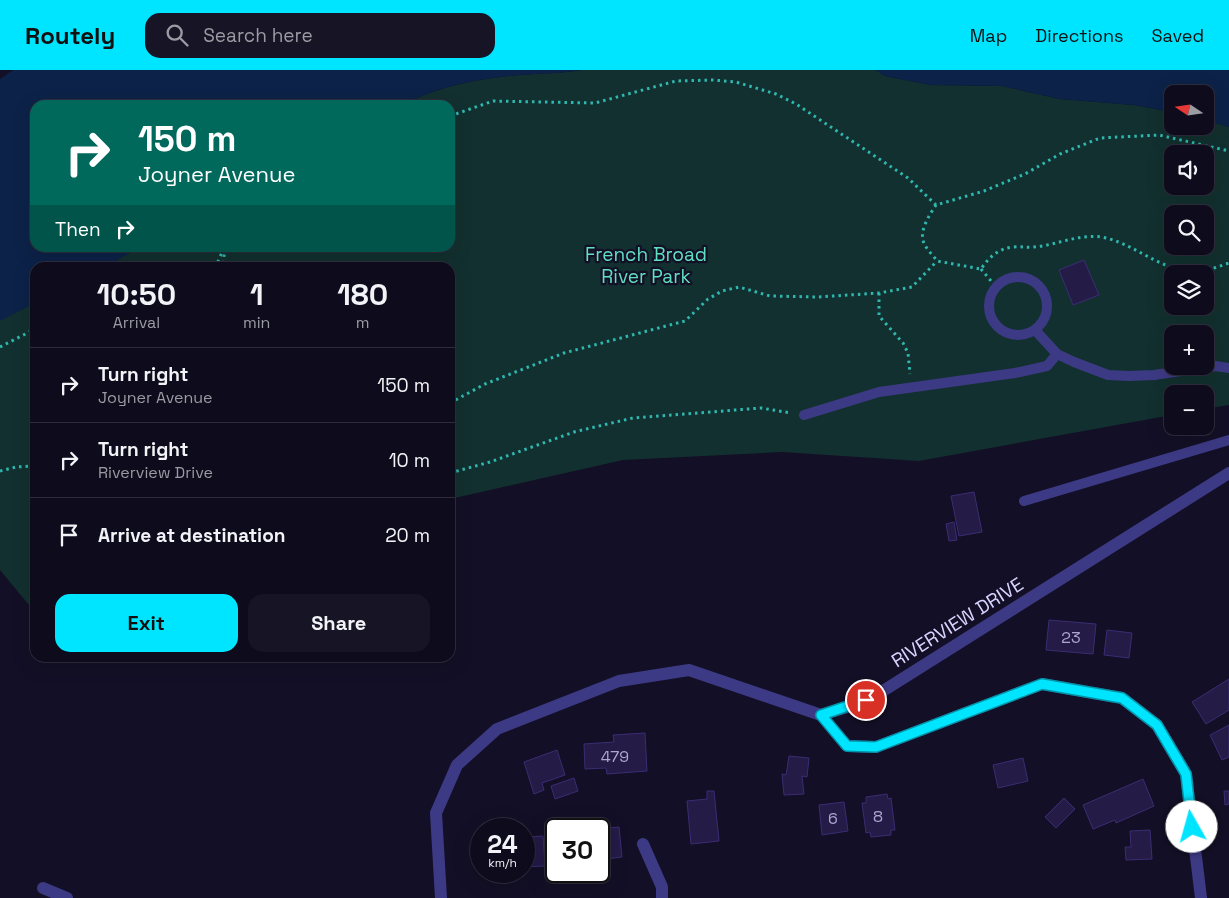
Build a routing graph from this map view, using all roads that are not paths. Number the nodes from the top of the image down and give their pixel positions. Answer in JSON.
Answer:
{"nodes":[{"id":1,"x":1035,"y":330,"type":"junction"},
{"id":2,"x":1057,"y":354,"type":"junction"},
{"id":3,"x":1229,"y":368,"type":"edge"},
{"id":4,"x":804,"y":415,"type":"road end"},
{"id":5,"x":1229,"y":440,"type":"edge"},
{"id":6,"x":1229,"y":473,"type":"edge"},
{"id":7,"x":1024,"y":501,"type":"dead end"},
{"id":8,"x":821,"y":715,"type":"junction"},
{"id":9,"x":643,"y":844,"type":"dead end"},
{"id":10,"x":43,"y":888,"type":"dead end"},
{"id":11,"x":67,"y":898,"type":"edge"},
{"id":12,"x":441,"y":898,"type":"edge"},
{"id":13,"x":662,"y":898,"type":"edge"},
{"id":14,"x":1200,"y":898,"type":"edge"}],
"edges":[{"from":1,"to":1,"type":"lane"},
{"from":1,"to":2,"type":"lane"},
{"from":2,"to":3,"type":"lane"},
{"from":2,"to":4,"type":"lane"},
{"from":5,"to":7,"type":"lane"},
{"from":6,"to":8,"type":"street","name":"RIVERVIEW DRIVE"},
{"from":8,"to":12,"type":"street"},
{"from":8,"to":14,"type":"street"},
{"from":9,"to":13,"type":"street"},
{"from":10,"to":11,"type":"street"}]}
